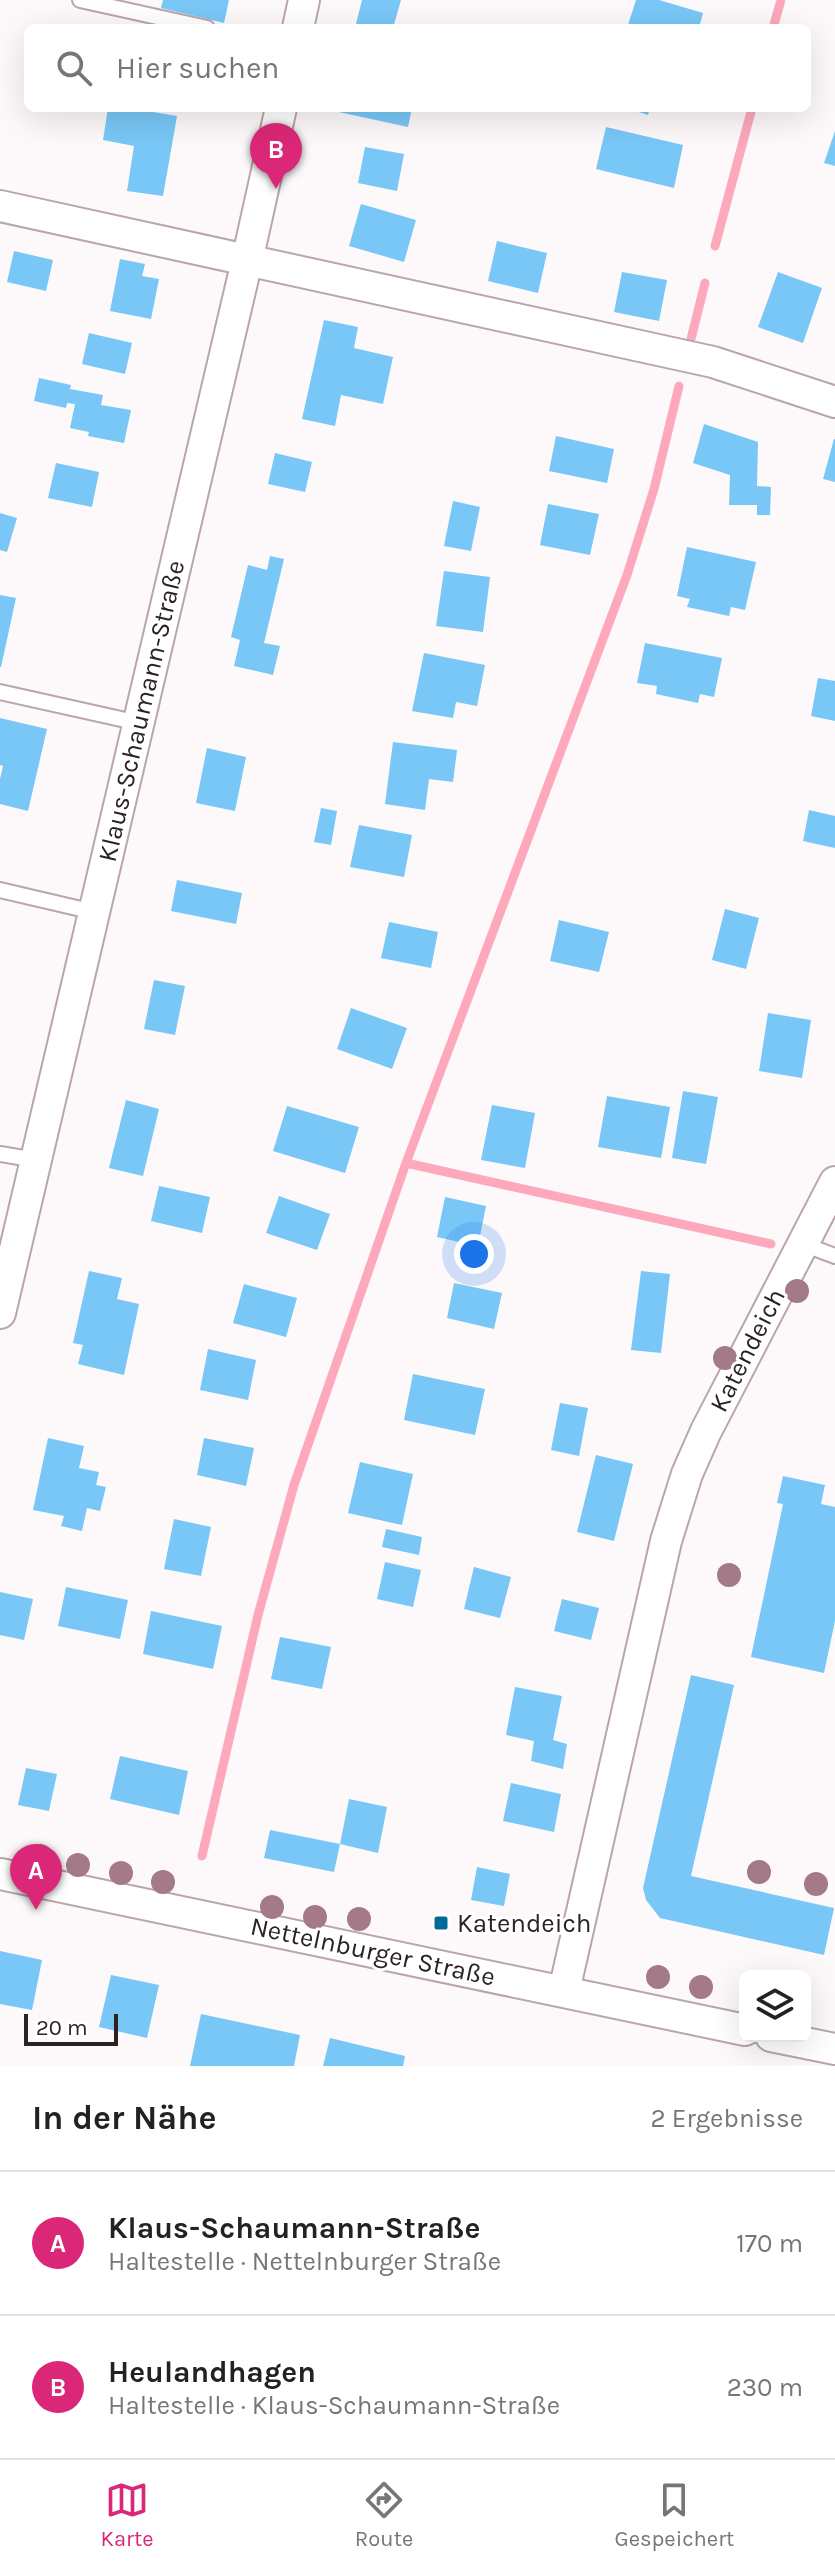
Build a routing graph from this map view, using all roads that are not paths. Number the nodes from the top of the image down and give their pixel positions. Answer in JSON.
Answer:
{"nodes":[{"id":1,"x":80,"y":0,"type":"edge"},
{"id":2,"x":304,"y":0,"type":"edge"},
{"id":3,"x":189,"y":24,"type":"edge"},
{"id":4,"x":299,"y":24,"type":"edge"},
{"id":5,"x":280,"y":112,"type":"edge"},
{"id":6,"x":0,"y":206,"type":"edge"},
{"id":7,"x":247,"y":261,"type":"junction"},
{"id":8,"x":835,"y":402,"type":"edge"},
{"id":9,"x":0,"y":692,"type":"edge"},
{"id":10,"x":139,"y":723,"type":"junction"},
{"id":11,"x":0,"y":890,"type":"edge"},
{"id":12,"x":94,"y":912,"type":"junction"},
{"id":13,"x":0,"y":1154,"type":"edge"},
{"id":14,"x":36,"y":1160,"type":"junction"},
{"id":15,"x":835,"y":1182,"type":"edge"},
{"id":16,"x":803,"y":1244,"type":"junction"},
{"id":17,"x":835,"y":1256,"type":"edge"},
{"id":18,"x":0,"y":1308,"type":"edge"},
{"id":19,"x":0,"y":1874,"type":"edge"},
{"id":20,"x":564,"y":1991,"type":"junction"},
{"id":21,"x":739,"y":2029,"type":"edge"},
{"id":22,"x":801,"y":2042,"type":"edge"},
{"id":23,"x":835,"y":2049,"type":"edge"}],
"edges":[{"from":1,"to":3,"type":"lane"},
{"from":2,"to":4,"type":"street"},
{"from":5,"to":7,"type":"street","name":"Klaus-Schaumann-Straße"},
{"from":6,"to":7,"type":"street"},
{"from":7,"to":8,"type":"street"},
{"from":7,"to":10,"type":"street","name":"Klaus-Schaumann-Straße"},
{"from":9,"to":10,"type":"lane"},
{"from":10,"to":12,"type":"street","name":"Klaus-Schaumann-Straße"},
{"from":11,"to":12,"type":"lane"},
{"from":12,"to":14,"type":"street","name":"Klaus-Schaumann-Straße"},
{"from":13,"to":14,"type":"lane"},
{"from":14,"to":18,"type":"street","name":"Klaus-Schaumann-Straße"},
{"from":15,"to":16,"type":"street","name":"Katendeich"},
{"from":16,"to":17,"type":"lane"},
{"from":16,"to":20,"type":"street","name":"Katendeich"},
{"from":19,"to":20,"type":"street","name":"Nettelnburger Straße"},
{"from":20,"to":21,"type":"street","name":"Nettelnburger Straße"},
{"from":22,"to":23,"type":"street"}]}
